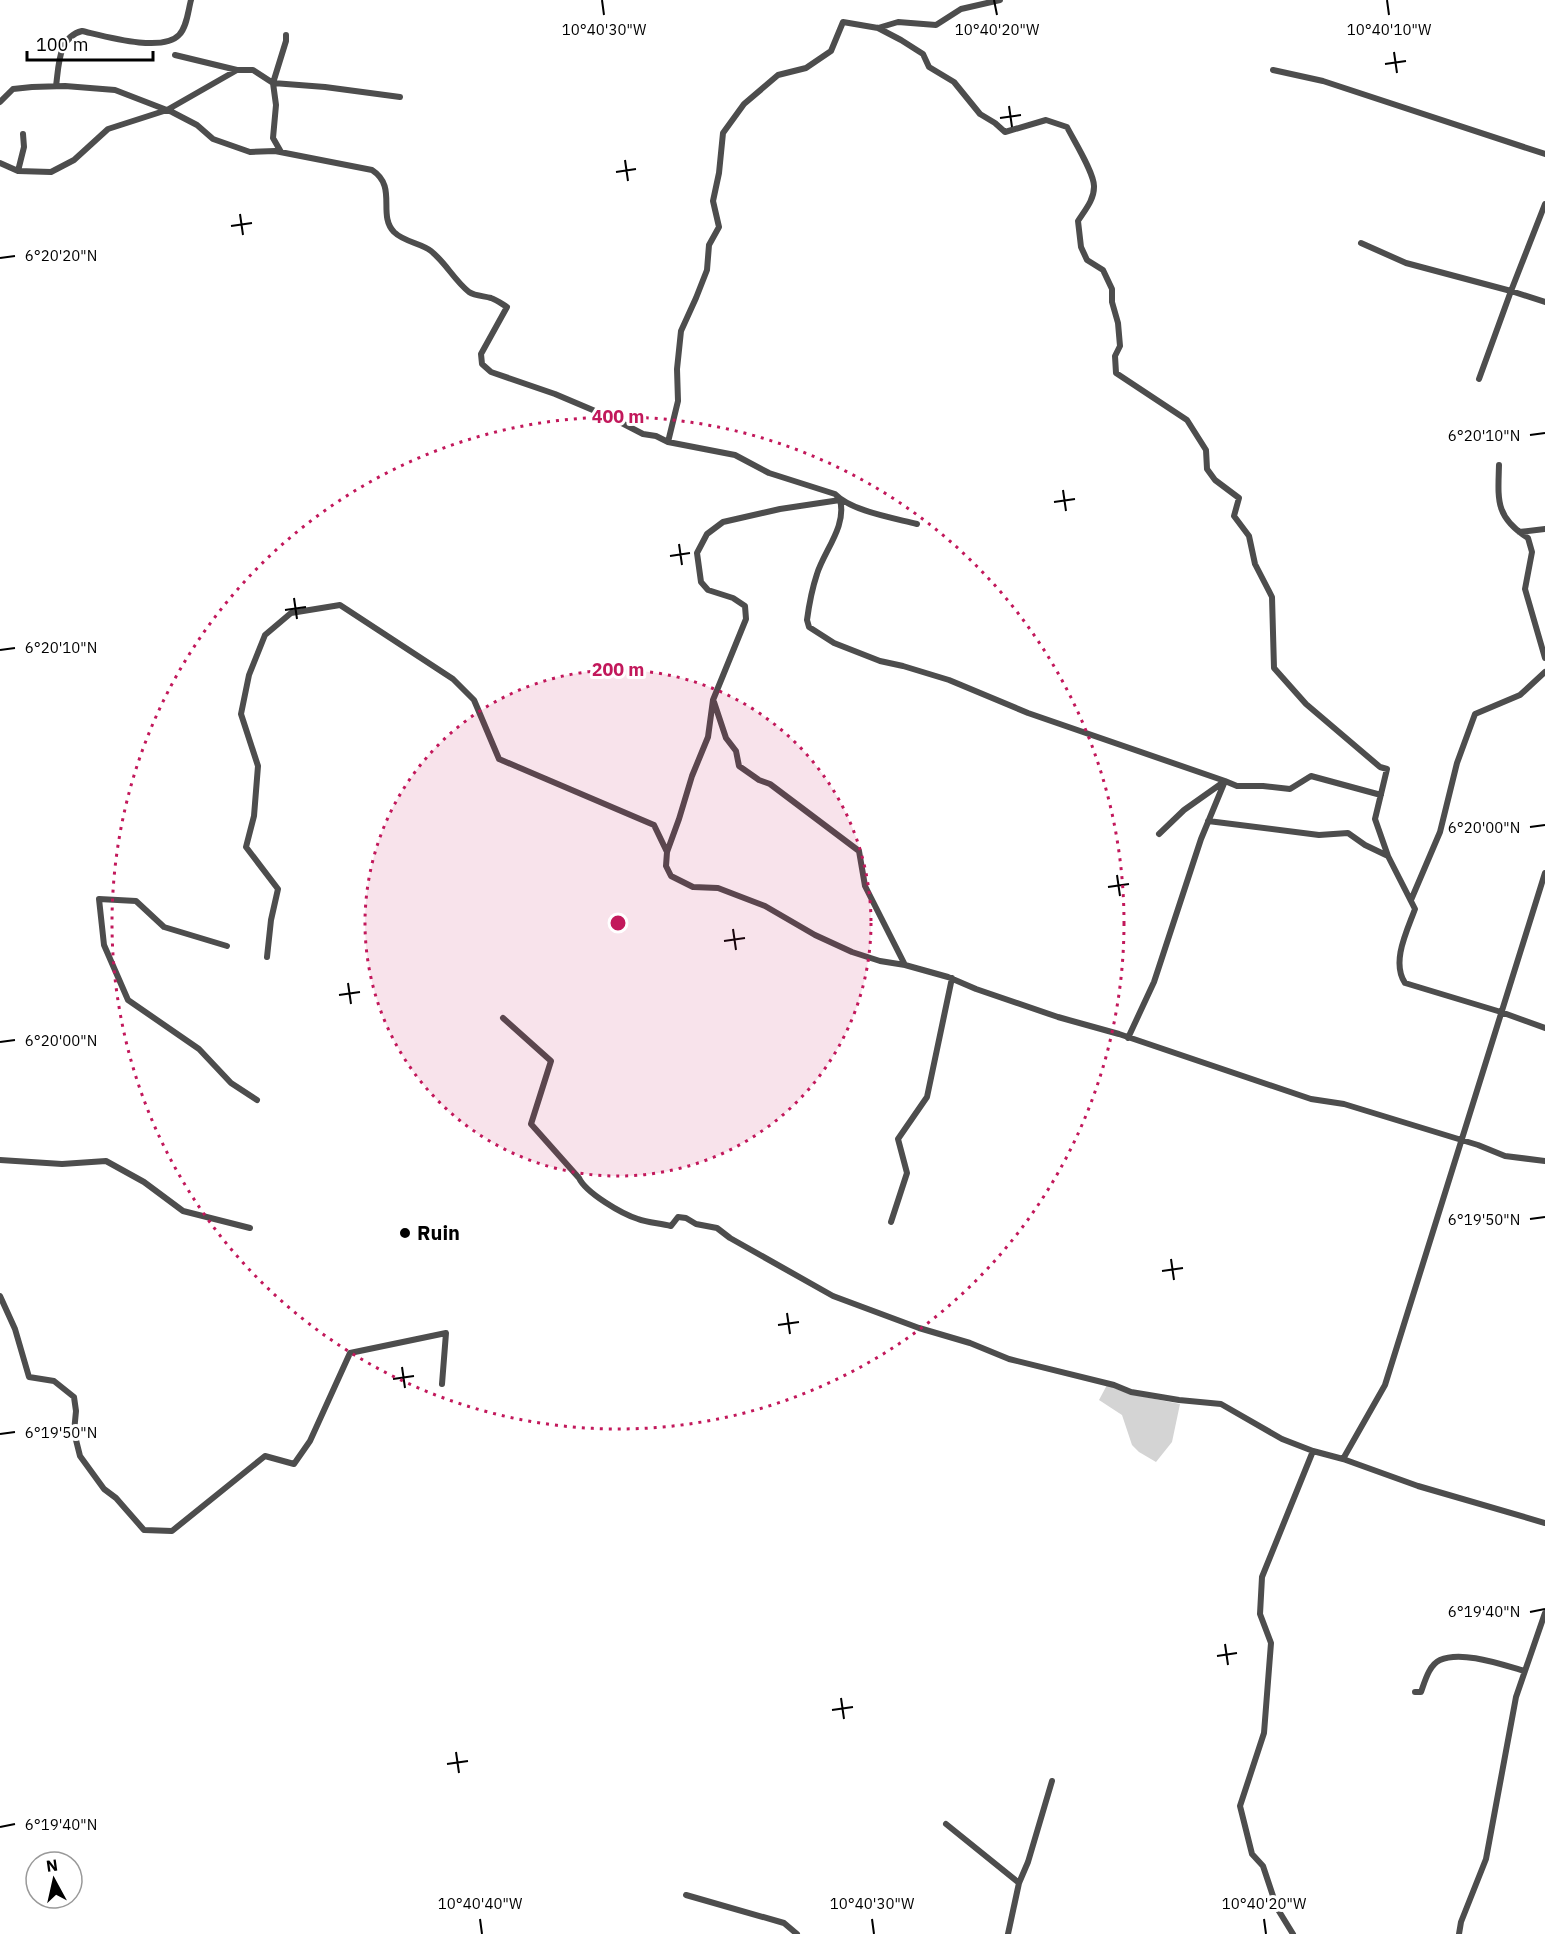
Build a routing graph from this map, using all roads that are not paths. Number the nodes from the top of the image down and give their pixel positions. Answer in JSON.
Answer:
{"nodes":[{"id":1,"x":191,"y":0,"type":"edge"},
{"id":2,"x":1000,"y":0,"type":"edge"},
{"id":3,"x":878,"y":28,"type":"junction"},
{"id":4,"x":286,"y":35,"type":"dead end"},
{"id":5,"x":175,"y":55,"type":"dead end"},
{"id":6,"x":237,"y":70,"type":"junction"},
{"id":7,"x":1273,"y":70,"type":"dead end"},
{"id":8,"x":273,"y":83,"type":"junction"},
{"id":9,"x":56,"y":86,"type":"junction"},
{"id":10,"x":400,"y":97,"type":"dead end"},
{"id":11,"x":0,"y":102,"type":"edge"},
{"id":12,"x":167,"y":110,"type":"junction"},
{"id":13,"x":22,"y":134,"type":"dead end"},
{"id":14,"x":281,"y":152,"type":"junction"},
{"id":15,"x":1545,"y":154,"type":"edge"},
{"id":16,"x":0,"y":163,"type":"edge"},
{"id":17,"x":18,"y":171,"type":"junction"},
{"id":18,"x":1545,"y":204,"type":"edge"},
{"id":19,"x":1361,"y":243,"type":"dead end"},
{"id":20,"x":1511,"y":291,"type":"junction"},
{"id":21,"x":1545,"y":302,"type":"edge"},
{"id":22,"x":1479,"y":379,"type":"dead end"},
{"id":23,"x":668,"y":442,"type":"junction"},
{"id":24,"x":1499,"y":465,"type":"dead end"},
{"id":25,"x":840,"y":500,"type":"junction"},
{"id":26,"x":917,"y":524,"type":"dead end"},
{"id":27,"x":1545,"y":529,"type":"edge"},
{"id":28,"x":1519,"y":532,"type":"junction"},
{"id":29,"x":1545,"y":658,"type":"edge"},
{"id":30,"x":1545,"y":672,"type":"edge"},
{"id":31,"x":713,"y":700,"type":"junction"},
{"id":32,"x":1226,"y":781,"type":"junction"},
{"id":33,"x":1381,"y":795,"type":"junction"},
{"id":34,"x":1209,"y":821,"type":"junction"},
{"id":35,"x":1159,"y":834,"type":"dead end"},
{"id":36,"x":667,"y":852,"type":"junction"},
{"id":37,"x":1388,"y":856,"type":"junction"},
{"id":38,"x":1545,"y":873,"type":"edge"},
{"id":39,"x":1411,"y":900,"type":"junction"},
{"id":40,"x":227,"y":946,"type":"dead end"},
{"id":41,"x":267,"y":957,"type":"dead end"},
{"id":42,"x":905,"y":965,"type":"junction"},
{"id":43,"x":952,"y":978,"type":"junction"},
{"id":44,"x":1501,"y":1012,"type":"junction"},
{"id":45,"x":503,"y":1017,"type":"dead end"},
{"id":46,"x":1545,"y":1028,"type":"edge"},
{"id":47,"x":1128,"y":1038,"type":"junction"},
{"id":48,"x":257,"y":1100,"type":"dead end"},
{"id":49,"x":1461,"y":1140,"type":"junction"},
{"id":50,"x":0,"y":1160,"type":"edge"},
{"id":51,"x":1545,"y":1161,"type":"edge"},
{"id":52,"x":891,"y":1222,"type":"dead end"},
{"id":53,"x":250,"y":1228,"type":"dead end"},
{"id":54,"x":0,"y":1296,"type":"edge"},
{"id":55,"x":442,"y":1384,"type":"dead end"},
{"id":56,"x":1313,"y":1451,"type":"junction"},
{"id":57,"x":1343,"y":1459,"type":"junction"},
{"id":58,"x":1545,"y":1523,"type":"edge"},
{"id":59,"x":1545,"y":1613,"type":"edge"},
{"id":60,"x":1525,"y":1671,"type":"junction"},
{"id":61,"x":1415,"y":1692,"type":"dead end"},
{"id":62,"x":1052,"y":1781,"type":"dead end"},
{"id":63,"x":946,"y":1824,"type":"dead end"},
{"id":64,"x":1019,"y":1883,"type":"junction"},
{"id":65,"x":686,"y":1894,"type":"dead end"},
{"id":66,"x":797,"y":1934,"type":"edge"},
{"id":67,"x":1008,"y":1934,"type":"edge"},
{"id":68,"x":1293,"y":1934,"type":"edge"},
{"id":69,"x":1459,"y":1934,"type":"edge"}],
"edges":[{"from":1,"to":9,"type":"street"},
{"from":2,"to":3,"type":"street"},
{"from":3,"to":23,"type":"street"},
{"from":3,"to":33,"type":"street"},
{"from":4,"to":8,"type":"street"},
{"from":5,"to":6,"type":"street"},
{"from":6,"to":8,"type":"street"},
{"from":6,"to":12,"type":"street"},
{"from":7,"to":15,"type":"street"},
{"from":8,"to":10,"type":"street"},
{"from":8,"to":14,"type":"street"},
{"from":9,"to":11,"type":"street"},
{"from":9,"to":12,"type":"street"},
{"from":12,"to":14,"type":"street"},
{"from":12,"to":17,"type":"street"},
{"from":13,"to":17,"type":"street"},
{"from":14,"to":23,"type":"street"},
{"from":16,"to":17,"type":"street"},
{"from":18,"to":20,"type":"street"},
{"from":19,"to":20,"type":"street"},
{"from":20,"to":21,"type":"street"},
{"from":20,"to":22,"type":"street"},
{"from":23,"to":25,"type":"street"},
{"from":24,"to":28,"type":"street"},
{"from":25,"to":26,"type":"street"},
{"from":25,"to":31,"type":"street"},
{"from":25,"to":32,"type":"street"},
{"from":27,"to":28,"type":"street"},
{"from":28,"to":29,"type":"street"},
{"from":30,"to":39,"type":"street"},
{"from":31,"to":36,"type":"street"},
{"from":31,"to":42,"type":"street"},
{"from":32,"to":33,"type":"street"},
{"from":32,"to":34,"type":"street"},
{"from":32,"to":35,"type":"street"},
{"from":33,"to":37,"type":"street"},
{"from":34,"to":37,"type":"street"},
{"from":34,"to":47,"type":"street"},
{"from":36,"to":41,"type":"street"},
{"from":36,"to":42,"type":"street"},
{"from":37,"to":39,"type":"street"},
{"from":38,"to":44,"type":"street"},
{"from":39,"to":44,"type":"street"},
{"from":40,"to":48,"type":"street"},
{"from":42,"to":43,"type":"street"},
{"from":43,"to":47,"type":"street"},
{"from":43,"to":52,"type":"street"},
{"from":44,"to":46,"type":"street"},
{"from":44,"to":49,"type":"street"},
{"from":45,"to":56,"type":"street"},
{"from":47,"to":49,"type":"street"},
{"from":49,"to":51,"type":"street"},
{"from":49,"to":57,"type":"street"},
{"from":50,"to":53,"type":"street"},
{"from":54,"to":55,"type":"street"},
{"from":56,"to":57,"type":"street"},
{"from":56,"to":68,"type":"street"},
{"from":57,"to":58,"type":"street"},
{"from":59,"to":60,"type":"street"},
{"from":60,"to":61,"type":"street"},
{"from":60,"to":69,"type":"street"},
{"from":62,"to":64,"type":"street"},
{"from":63,"to":64,"type":"street"},
{"from":64,"to":67,"type":"street"},
{"from":65,"to":66,"type":"street"}]}
